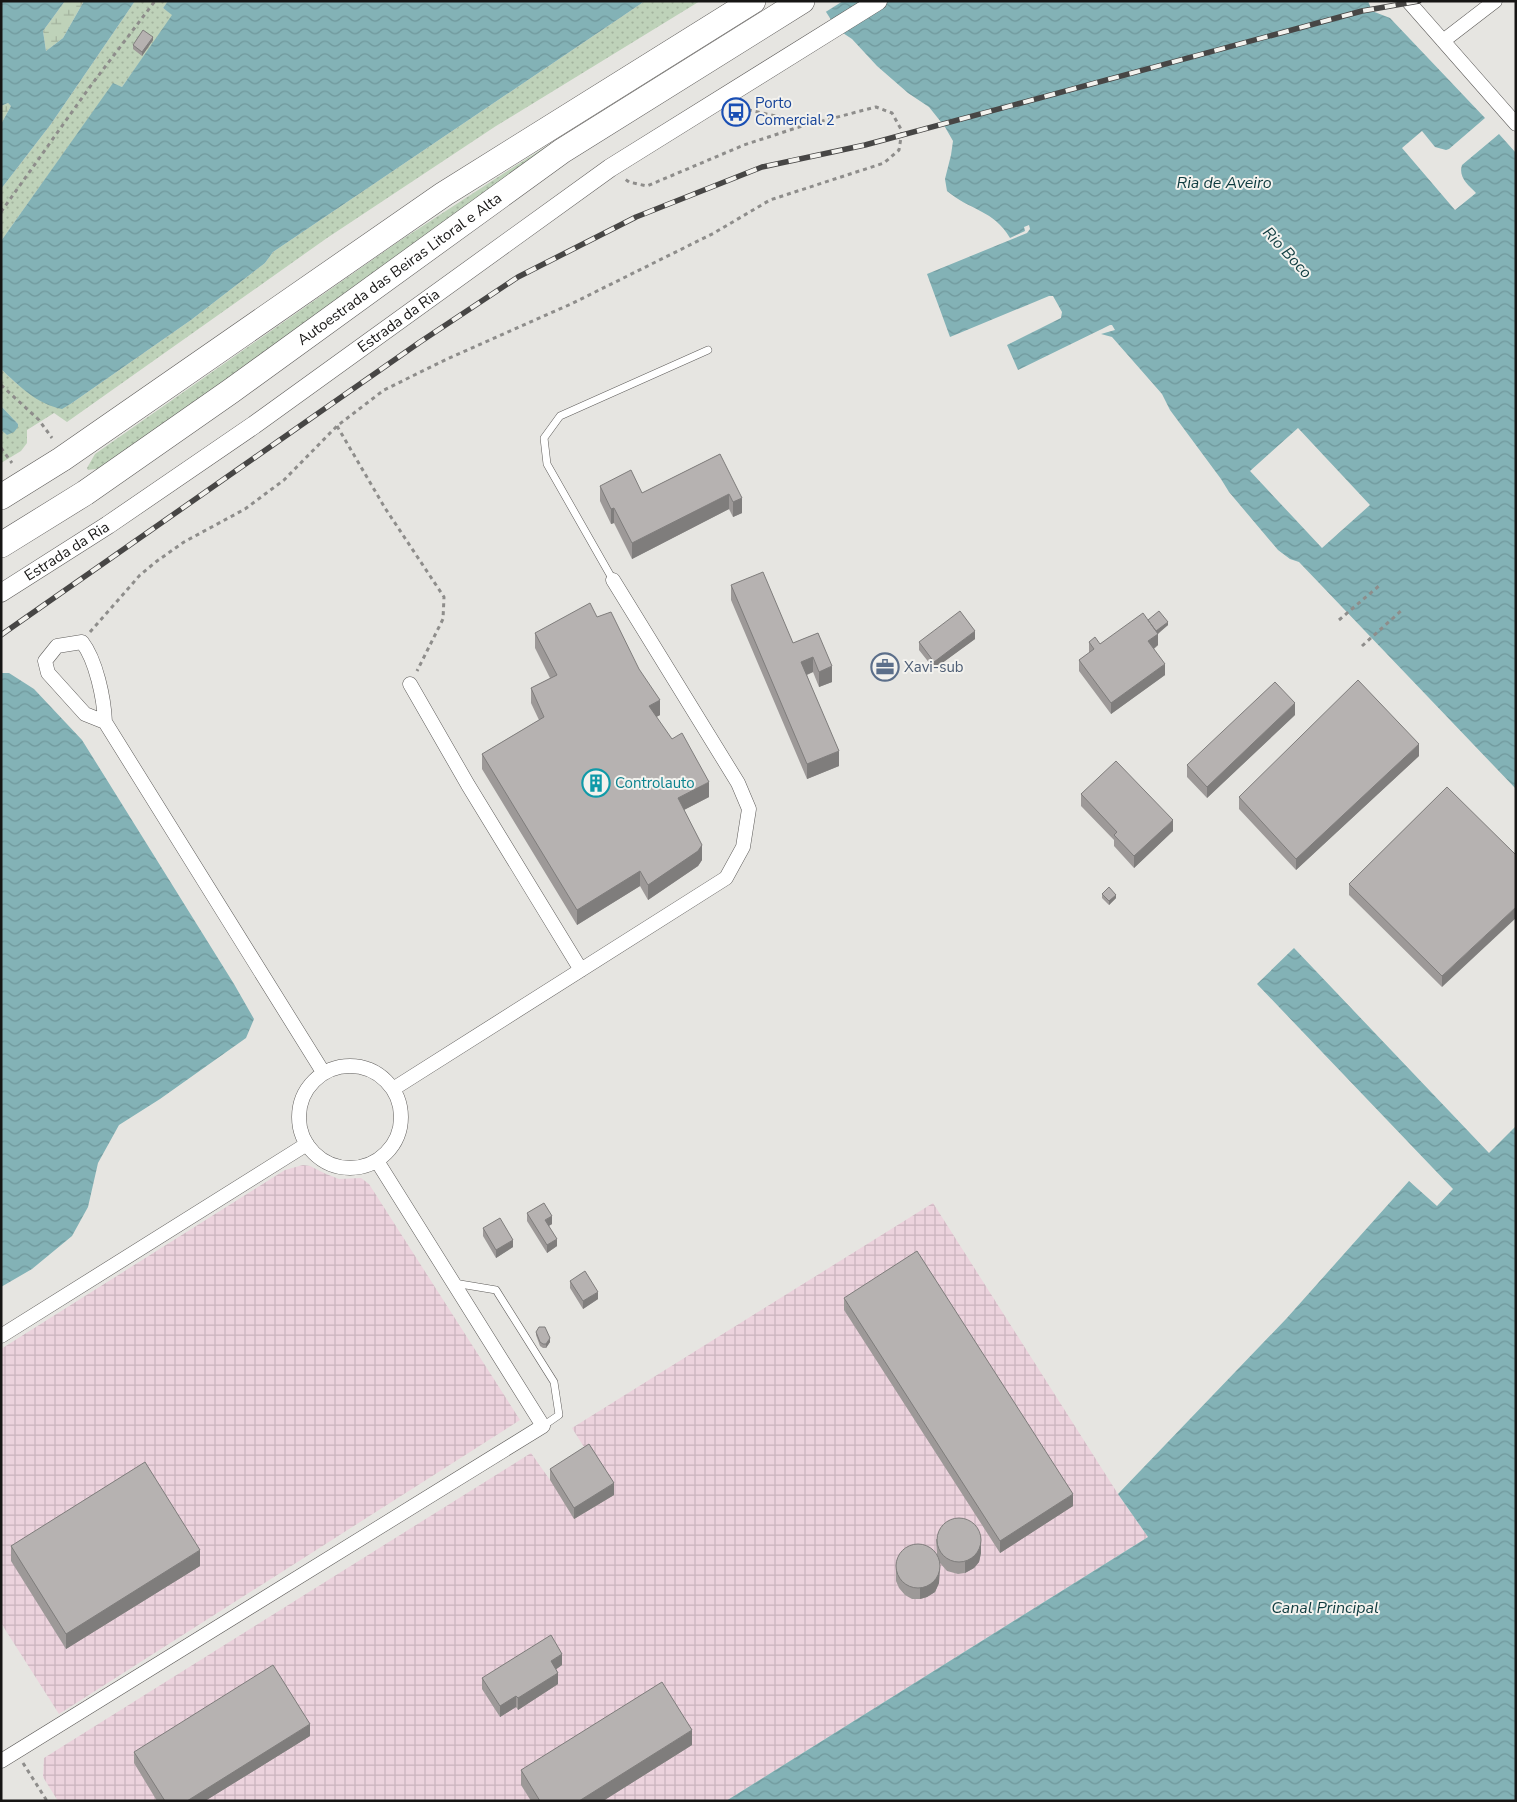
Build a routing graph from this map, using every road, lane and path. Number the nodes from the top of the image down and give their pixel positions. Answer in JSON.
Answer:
{"nodes":[{"id":1,"x":155,"y":1,"type":"edge"},
{"id":2,"x":753,"y":1,"type":"edge"},
{"id":3,"x":802,"y":1,"type":"edge"},
{"id":4,"x":878,"y":1,"type":"edge"},
{"id":5,"x":1408,"y":1,"type":"edge"},
{"id":6,"x":1486,"y":1,"type":"edge"},
{"id":7,"x":1495,"y":1,"type":"edge"},
{"id":8,"x":1472,"y":18,"type":"junction"},
{"id":9,"x":1443,"y":40,"type":"junction"},
{"id":10,"x":731,"y":93,"type":"junction"},
{"id":11,"x":1516,"y":124,"type":"edge"},
{"id":12,"x":799,"y":127,"type":"junction"},
{"id":13,"x":610,"y":168,"type":"junction"},
{"id":14,"x":1,"y":212,"type":"edge"},
{"id":15,"x":708,"y":350,"type":"dead end"},
{"id":16,"x":1,"y":384,"type":"edge"},
{"id":17,"x":337,"y":426,"type":"junction"},
{"id":18,"x":52,"y":438,"type":"dead end"},
{"id":19,"x":1,"y":448,"type":"edge"},
{"id":20,"x":12,"y":463,"type":"dead end"},
{"id":21,"x":1,"y":497,"type":"edge"},
{"id":22,"x":1,"y":545,"type":"edge"},
{"id":23,"x":613,"y":580,"type":"joint"},
{"id":24,"x":1380,"y":585,"type":"dead end"},
{"id":25,"x":1,"y":593,"type":"edge"},
{"id":26,"x":1402,"y":610,"type":"dead end"},
{"id":27,"x":1339,"y":620,"type":"dead end"},
{"id":28,"x":82,"y":642,"type":"junction"},
{"id":29,"x":1362,"y":646,"type":"dead end"},
{"id":30,"x":410,"y":684,"type":"joint"},
{"id":31,"x":104,"y":722,"type":"junction"},
{"id":32,"x":581,"y":970,"type":"junction"},
{"id":33,"x":323,"y":1072,"type":"junction"},
{"id":34,"x":393,"y":1089,"type":"junction"},
{"id":35,"x":307,"y":1144,"type":"junction"},
{"id":36,"x":378,"y":1161,"type":"junction"},
{"id":37,"x":453,"y":1283,"type":"junction"},
{"id":38,"x":1,"y":1336,"type":"edge"},
{"id":39,"x":543,"y":1426,"type":"junction"},
{"id":40,"x":16,"y":1752,"type":"junction"},
{"id":41,"x":1,"y":1761,"type":"edge"},
{"id":42,"x":47,"y":1801,"type":"edge"}],
"edges":[{"from":1,"to":14,"type":"path"},
{"from":2,"to":21,"type":"highway","name":"Autoestrada das Beiras Litoral e Alta"},
{"from":3,"to":22,"type":"highway","name":"Autoestrada das Beiras Litoral e Alta"},
{"from":4,"to":10,"type":"street","name":"Estrada da Ria"},
{"from":5,"to":9,"type":"street"},
{"from":6,"to":8,"type":"street"},
{"from":7,"to":8,"type":"street"},
{"from":8,"to":9,"type":"street"},
{"from":9,"to":11,"type":"street"},
{"from":10,"to":12,"type":"path"},
{"from":10,"to":13,"type":"street","name":"Estrada da Ria"},
{"from":12,"to":13,"type":"path"},
{"from":12,"to":17,"type":"path"},
{"from":13,"to":25,"type":"street","name":"Estrada da Ria"},
{"from":15,"to":23,"type":"lane"},
{"from":16,"to":18,"type":"path"},
{"from":17,"to":28,"type":"path"},
{"from":17,"to":30,"type":"path"},
{"from":19,"to":20,"type":"path"},
{"from":23,"to":32,"type":"street"},
{"from":24,"to":27,"type":"path"},
{"from":26,"to":29,"type":"path"},
{"from":28,"to":31,"type":"street"},
{"from":28,"to":31,"type":"street"},
{"from":30,"to":32,"type":"street"},
{"from":31,"to":33,"type":"street"},
{"from":32,"to":34,"type":"street"},
{"from":33,"to":34,"type":"street"},
{"from":33,"to":35,"type":"street"},
{"from":34,"to":36,"type":"street"},
{"from":35,"to":36,"type":"street"},
{"from":35,"to":38,"type":"street"},
{"from":36,"to":37,"type":"street"},
{"from":37,"to":39,"type":"street"},
{"from":37,"to":39,"type":"lane"},
{"from":39,"to":40,"type":"street"},
{"from":40,"to":41,"type":"street"},
{"from":40,"to":42,"type":"path"}]}
